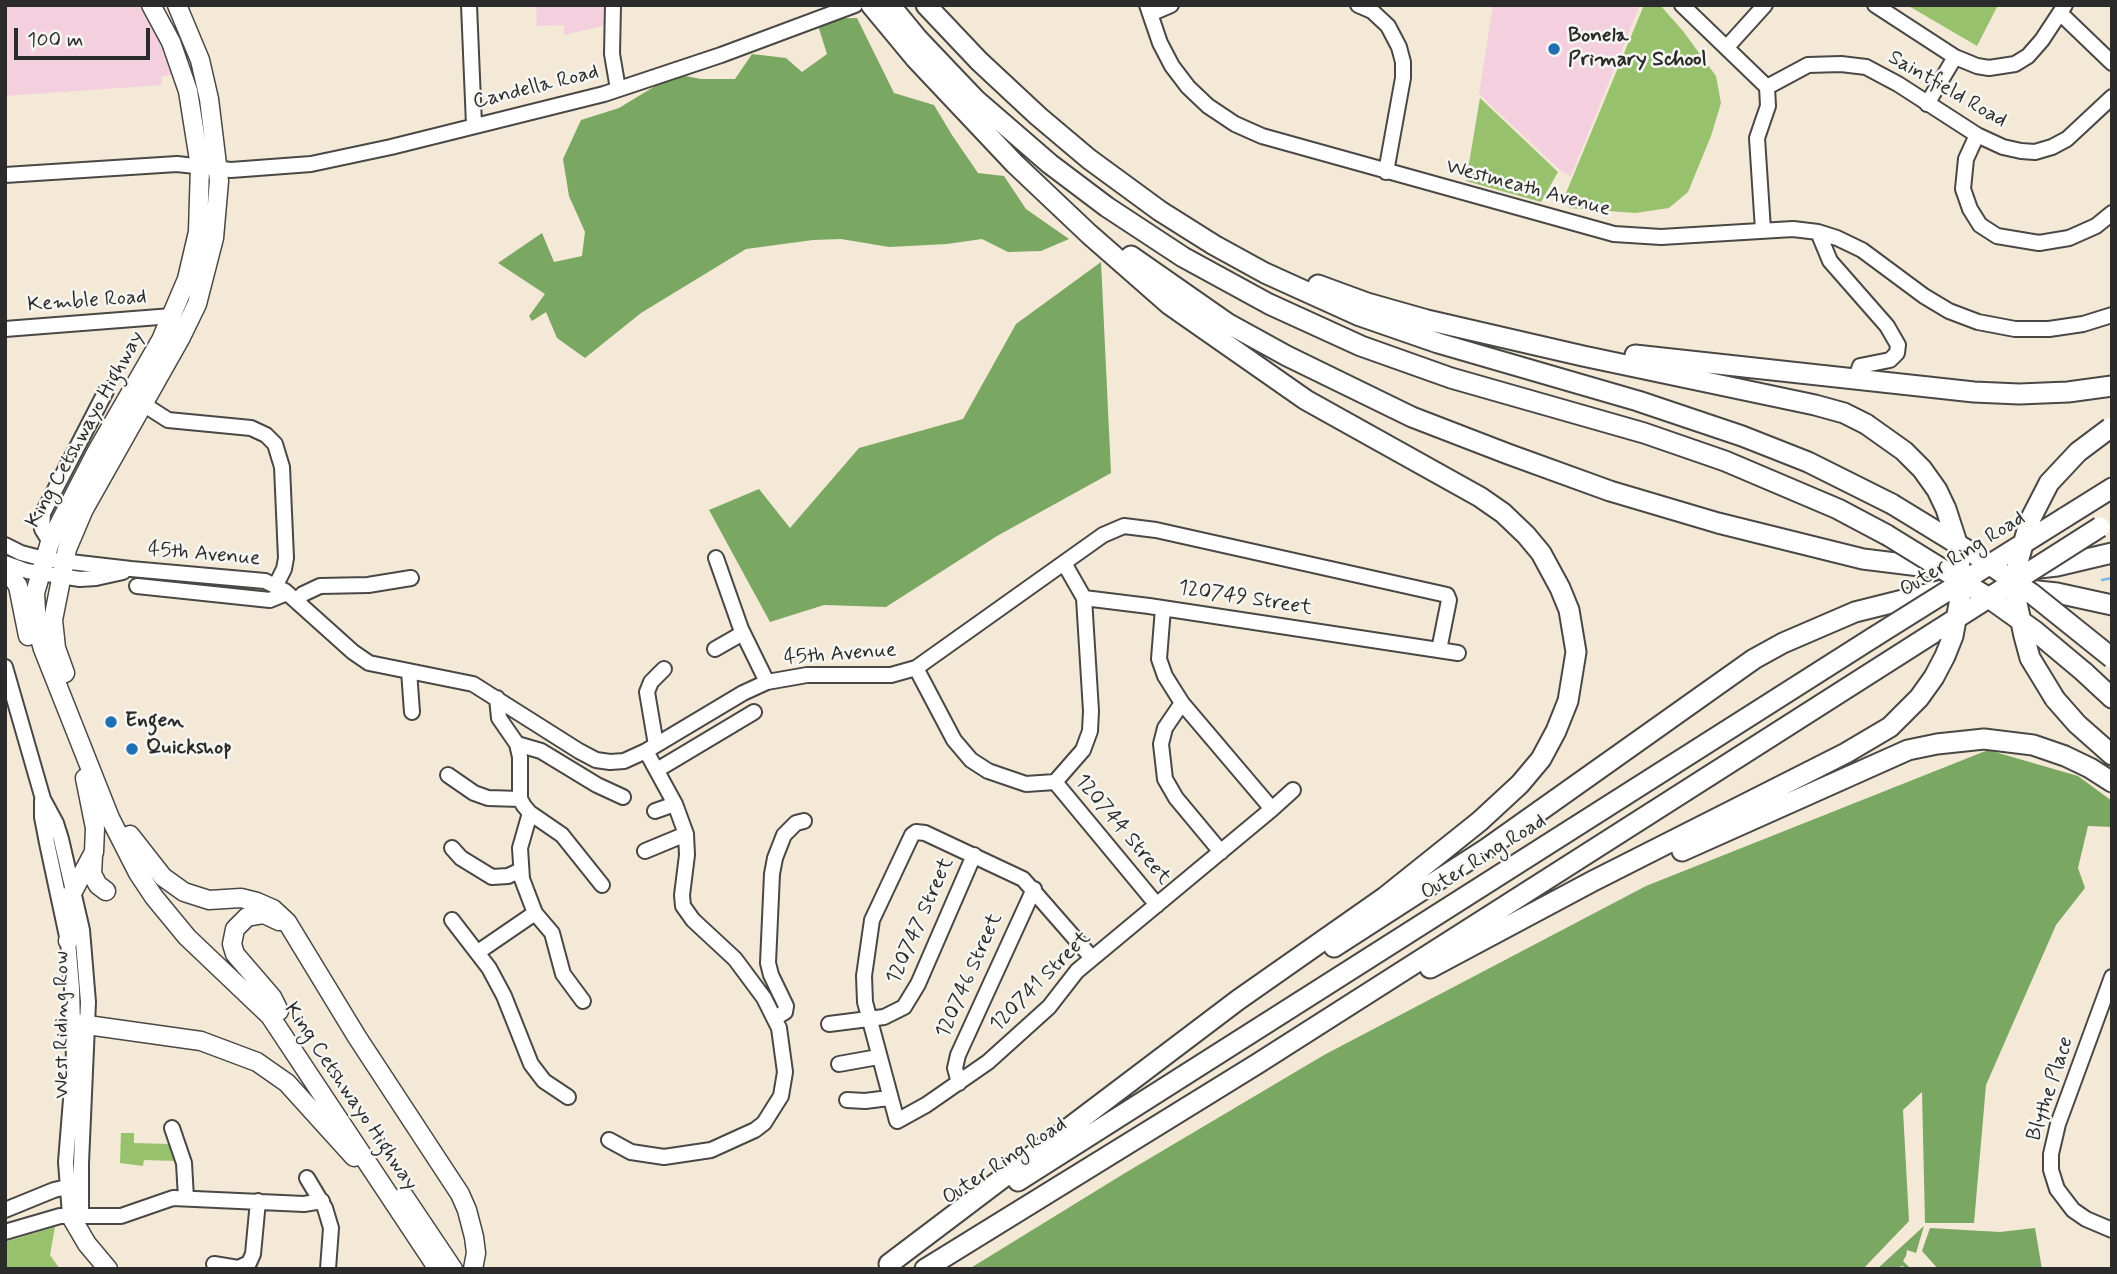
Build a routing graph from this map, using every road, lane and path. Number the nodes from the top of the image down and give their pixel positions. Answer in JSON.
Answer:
{"nodes":[{"id":1,"x":151,"y":5,"type":"edge"},
{"id":2,"x":177,"y":5,"type":"edge"},
{"id":3,"x":469,"y":5,"type":"edge"},
{"id":4,"x":613,"y":5,"type":"edge"},
{"id":5,"x":855,"y":5,"type":"edge"},
{"id":6,"x":871,"y":5,"type":"edge"},
{"id":7,"x":890,"y":5,"type":"edge"},
{"id":8,"x":926,"y":5,"type":"edge"},
{"id":9,"x":1171,"y":5,"type":"edge"},
{"id":10,"x":1357,"y":5,"type":"edge"},
{"id":11,"x":1682,"y":5,"type":"edge"},
{"id":12,"x":1765,"y":5,"type":"edge"},
{"id":13,"x":1875,"y":5,"type":"edge"},
{"id":14,"x":1148,"y":9,"type":"edge"},
{"id":15,"x":2062,"y":9,"type":"edge"},
{"id":16,"x":1727,"y":47,"type":"junction"},
{"id":17,"x":1955,"y":57,"type":"junction"},
{"id":18,"x":2112,"y":63,"type":"edge"},
{"id":19,"x":1768,"y":87,"type":"junction"},
{"id":20,"x":618,"y":89,"type":"junction"},
{"id":21,"x":2112,"y":97,"type":"edge"},
{"id":22,"x":1927,"y":104,"type":"junction"},
{"id":23,"x":474,"y":125,"type":"junction"},
{"id":24,"x":1977,"y":135,"type":"junction"},
{"id":25,"x":1015,"y":163,"type":"junction"},
{"id":26,"x":200,"y":166,"type":"junction"},
{"id":27,"x":218,"y":169,"type":"junction"},
{"id":28,"x":1386,"y":172,"type":"junction"},
{"id":29,"x":5,"y":175,"type":"edge"},
{"id":30,"x":1135,"y":193,"type":"junction"},
{"id":31,"x":2112,"y":213,"type":"edge"},
{"id":32,"x":1763,"y":230,"type":"junction"},
{"id":33,"x":1818,"y":232,"type":"junction"},
{"id":34,"x":2112,"y":315,"type":"edge"},
{"id":35,"x":172,"y":316,"type":"junction"},
{"id":36,"x":133,"y":320,"type":"junction"},
{"id":37,"x":5,"y":329,"type":"edge"},
{"id":38,"x":1534,"y":343,"type":"junction"},
{"id":39,"x":153,"y":355,"type":"junction"},
{"id":40,"x":1854,"y":380,"type":"junction"},
{"id":41,"x":2112,"y":386,"type":"edge"},
{"id":42,"x":106,"y":391,"type":"dead end"},
{"id":43,"x":143,"y":404,"type":"junction"},
{"id":44,"x":2111,"y":428,"type":"edge"},
{"id":45,"x":2112,"y":488,"type":"edge"},
{"id":46,"x":2106,"y":523,"type":"edge"},
{"id":47,"x":5,"y":545,"type":"edge"},
{"id":48,"x":2112,"y":553,"type":"edge"},
{"id":49,"x":45,"y":558,"type":"junction"},
{"id":50,"x":716,"y":558,"type":"dead end"},
{"id":51,"x":1064,"y":563,"type":"junction"},
{"id":52,"x":5,"y":565,"type":"edge"},
{"id":53,"x":62,"y":569,"type":"junction"},
{"id":54,"x":411,"y":578,"type":"dead end"},
{"id":55,"x":137,"y":586,"type":"dead end"},
{"id":56,"x":286,"y":593,"type":"junction"},
{"id":57,"x":1084,"y":598,"type":"junction"},
{"id":58,"x":2112,"y":605,"type":"edge"},
{"id":59,"x":1163,"y":608,"type":"junction"},
{"id":60,"x":743,"y":633,"type":"junction"},
{"id":61,"x":715,"y":649,"type":"dead end"},
{"id":62,"x":1439,"y":650,"type":"junction"},
{"id":63,"x":1458,"y":653,"type":"dead end"},
{"id":64,"x":2112,"y":659,"type":"edge"},
{"id":65,"x":5,"y":667,"type":"edge"},
{"id":66,"x":916,"y":668,"type":"junction"},
{"id":67,"x":664,"y":669,"type":"dead end"},
{"id":68,"x":409,"y":671,"type":"junction"},
{"id":69,"x":768,"y":682,"type":"junction"},
{"id":70,"x":497,"y":698,"type":"junction"},
{"id":71,"x":2112,"y":698,"type":"edge"},
{"id":72,"x":1182,"y":703,"type":"junction"},
{"id":73,"x":412,"y":712,"type":"dead end"},
{"id":74,"x":754,"y":712,"type":"dead end"},
{"id":75,"x":75,"y":728,"type":"junction"},
{"id":76,"x":517,"y":744,"type":"junction"},
{"id":77,"x":651,"y":748,"type":"junction"},
{"id":78,"x":2112,"y":755,"type":"edge"},
{"id":79,"x":657,"y":769,"type":"junction"},
{"id":80,"x":448,"y":775,"type":"dead end"},
{"id":81,"x":1055,"y":782,"type":"junction"},
{"id":82,"x":2112,"y":782,"type":"edge"},
{"id":83,"x":1293,"y":790,"type":"dead end"},
{"id":84,"x":623,"y":797,"type":"dead end"},
{"id":85,"x":43,"y":799,"type":"junction"},
{"id":86,"x":520,"y":799,"type":"junction"},
{"id":87,"x":675,"y":804,"type":"junction"},
{"id":88,"x":1272,"y":809,"type":"junction"},
{"id":89,"x":655,"y":811,"type":"dead end"},
{"id":90,"x":530,"y":813,"type":"junction"},
{"id":91,"x":804,"y":821,"type":"dead end"},
{"id":92,"x":686,"y":834,"type":"junction"},
{"id":93,"x":130,"y":835,"type":"junction"},
{"id":94,"x":452,"y":848,"type":"dead end"},
{"id":95,"x":645,"y":851,"type":"dead end"},
{"id":96,"x":94,"y":852,"type":"junction"},
{"id":97,"x":1221,"y":852,"type":"junction"},
{"id":98,"x":974,"y":855,"type":"junction"},
{"id":99,"x":521,"y":870,"type":"junction"},
{"id":100,"x":601,"y":885,"type":"dead end"},
{"id":101,"x":74,"y":888,"type":"junction"},
{"id":102,"x":1034,"y":889,"type":"junction"},
{"id":103,"x":106,"y":891,"type":"dead end"},
{"id":104,"x":1157,"y":905,"type":"junction"},
{"id":105,"x":1536,"y":911,"type":"junction"},
{"id":106,"x":535,"y":913,"type":"junction"},
{"id":107,"x":452,"y":919,"type":"dead end"},
{"id":108,"x":294,"y":936,"type":"junction"},
{"id":109,"x":68,"y":941,"type":"junction"},
{"id":110,"x":478,"y":952,"type":"junction"},
{"id":111,"x":1093,"y":958,"type":"junction"},
{"id":112,"x":2112,"y":977,"type":"edge"},
{"id":113,"x":583,"y":1001,"type":"dead end"},
{"id":114,"x":279,"y":1010,"type":"junction"},
{"id":115,"x":775,"y":1018,"type":"junction"},
{"id":116,"x":869,"y":1018,"type":"junction"},
{"id":117,"x":80,"y":1024,"type":"junction"},
{"id":118,"x":829,"y":1024,"type":"dead end"},
{"id":119,"x":878,"y":1057,"type":"junction"},
{"id":120,"x":1160,"y":1060,"type":"junction"},
{"id":121,"x":839,"y":1064,"type":"dead end"},
{"id":122,"x":1257,"y":1064,"type":"junction"},
{"id":123,"x":79,"y":1074,"type":"junction"},
{"id":124,"x":959,"y":1083,"type":"junction"},
{"id":125,"x":568,"y":1097,"type":"dead end"},
{"id":126,"x":889,"y":1098,"type":"junction"},
{"id":127,"x":847,"y":1100,"type":"dead end"},
{"id":128,"x":172,"y":1128,"type":"dead end"},
{"id":129,"x":609,"y":1140,"type":"dead end"},
{"id":130,"x":307,"y":1178,"type":"dead end"},
{"id":131,"x":66,"y":1187,"type":"junction"},
{"id":132,"x":186,"y":1198,"type":"junction"},
{"id":133,"x":258,"y":1201,"type":"junction"},
{"id":134,"x":321,"y":1201,"type":"junction"},
{"id":135,"x":396,"y":1205,"type":"junction"},
{"id":136,"x":5,"y":1210,"type":"edge"},
{"id":137,"x":76,"y":1219,"type":"junction"},
{"id":138,"x":2112,"y":1230,"type":"edge"},
{"id":139,"x":5,"y":1232,"type":"edge"},
{"id":140,"x":214,"y":1264,"type":"dead end"},
{"id":141,"x":885,"y":1266,"type":"edge"},
{"id":142,"x":107,"y":1269,"type":"edge"},
{"id":143,"x":328,"y":1269,"type":"edge"},
{"id":144,"x":438,"y":1269,"type":"edge"},
{"id":145,"x":453,"y":1269,"type":"edge"},
{"id":146,"x":473,"y":1269,"type":"edge"},
{"id":147,"x":925,"y":1269,"type":"edge"}],
"edges":[{"from":1,"to":26,"type":"main road","name":"King Cetshwayo Highway"},
{"from":2,"to":27,"type":"main road","name":"King Cetshwayo Highway"},
{"from":3,"to":23,"type":"street"},
{"from":4,"to":20,"type":"street"},
{"from":5,"to":20,"type":"street","name":"Candella Road"},
{"from":6,"to":25,"type":"highway"},
{"from":7,"to":71,"type":"highway","bridge":true},
{"from":8,"to":30,"type":"highway"},
{"from":9,"to":14,"type":"street"},
{"from":10,"to":28,"type":"street"},
{"from":11,"to":16,"type":"street"},
{"from":12,"to":16,"type":"street"},
{"from":13,"to":17,"type":"street"},
{"from":14,"to":28,"type":"street","name":"Westmeath Avenue"},
{"from":15,"to":17,"type":"street"},
{"from":15,"to":18,"type":"street"},
{"from":16,"to":19,"type":"street"},
{"from":17,"to":22,"type":"street"},
{"from":19,"to":22,"type":"street","name":"Saintfield Road"},
{"from":19,"to":32,"type":"street"},
{"from":20,"to":23,"type":"street","name":"Candella Road"},
{"from":21,"to":24,"type":"street","name":"Saintfield Road"},
{"from":22,"to":24,"type":"street","name":"Saintfield Road"},
{"from":23,"to":27,"type":"street","name":"Candella Road"},
{"from":24,"to":31,"type":"street"},
{"from":25,"to":48,"type":"highway"},
{"from":25,"to":120,"type":"highway"},
{"from":26,"to":27,"type":"street","name":"Candella Road"},
{"from":26,"to":29,"type":"street","name":"Candella Road"},
{"from":26,"to":35,"type":"main road","name":"King Cetshwayo Highway"},
{"from":27,"to":43,"type":"main road","name":"King Cetshwayo Highway"},
{"from":28,"to":32,"type":"street","name":"Westmeath Avenue"},
{"from":30,"to":38,"type":"highway"},
{"from":30,"to":64,"type":"highway","bridge":true},
{"from":32,"to":33,"type":"street","name":"Westmeath Avenue"},
{"from":33,"to":34,"type":"street","name":"Westmeath Avenue"},
{"from":33,"to":40,"type":"street"},
{"from":35,"to":36,"type":"street","name":"Kemble Road"},
{"from":35,"to":39,"type":"main road","name":"King Cetshwayo Highway"},
{"from":36,"to":37,"type":"street","name":"Kemble Road"},
{"from":36,"to":39,"type":"street"},
{"from":38,"to":40,"type":"highway"},
{"from":38,"to":105,"type":"highway","bridge":true},
{"from":39,"to":49,"type":"main road","name":"King Cetshwayo Highway"},
{"from":40,"to":41,"type":"highway"},
{"from":42,"to":49,"type":"street"},
{"from":43,"to":53,"type":"main road","name":"King Cetshwayo Highway"},
{"from":43,"to":56,"type":"street"},
{"from":44,"to":78,"type":"highway","bridge":true},
{"from":45,"to":141,"type":"highway","name":"Outer Ring Road","bridge":true},
{"from":46,"to":122,"type":"highway","bridge":true},
{"from":47,"to":49,"type":"street"},
{"from":49,"to":52,"type":"street"},
{"from":49,"to":53,"type":"street","name":"45th Avenue"},
{"from":49,"to":75,"type":"main road","name":"King Cetshwayo Highway"},
{"from":50,"to":60,"type":"street"},
{"from":51,"to":57,"type":"street"},
{"from":51,"to":62,"type":"street","name":"45th Avenue"},
{"from":51,"to":66,"type":"street","name":"45th Avenue"},
{"from":52,"to":75,"type":"main road"},
{"from":53,"to":56,"type":"street","name":"45th Avenue"},
{"from":53,"to":93,"type":"main road","name":"King Cetshwayo Highway"},
{"from":54,"to":56,"type":"street"},
{"from":55,"to":56,"type":"street"},
{"from":56,"to":68,"type":"street","name":"45th Avenue"},
{"from":57,"to":59,"type":"street","name":"120749 Street"},
{"from":57,"to":81,"type":"street"},
{"from":58,"to":120,"type":"highway"},
{"from":59,"to":62,"type":"street","name":"120749 Street"},
{"from":59,"to":72,"type":"street"},
{"from":60,"to":61,"type":"street"},
{"from":60,"to":69,"type":"street"},
{"from":62,"to":63,"type":"street","name":"120749 Street"},
{"from":65,"to":85,"type":"street","name":"West Riding Row"},
{"from":66,"to":69,"type":"street","name":"45th Avenue"},
{"from":66,"to":81,"type":"street"},
{"from":67,"to":77,"type":"street"},
{"from":68,"to":70,"type":"street","name":"45th Avenue"},
{"from":68,"to":73,"type":"street"},
{"from":69,"to":77,"type":"street","name":"45th Avenue"},
{"from":70,"to":76,"type":"street"},
{"from":70,"to":77,"type":"street","name":"45th Avenue"},
{"from":72,"to":88,"type":"street"},
{"from":72,"to":97,"type":"street"},
{"from":74,"to":79,"type":"street"},
{"from":75,"to":96,"type":"main road"},
{"from":75,"to":135,"type":"main road","name":"King Cetshwayo Highway"},
{"from":76,"to":84,"type":"street"},
{"from":76,"to":86,"type":"street"},
{"from":77,"to":79,"type":"street"},
{"from":79,"to":87,"type":"street"},
{"from":80,"to":86,"type":"street"},
{"from":81,"to":104,"type":"street","name":"120744 Street"},
{"from":82,"to":105,"type":"highway"},
{"from":83,"to":88,"type":"street","name":"120741 Street"},
{"from":85,"to":101,"type":"street","name":"West Riding Row"},
{"from":85,"to":109,"type":"street","name":"West Riding Row"},
{"from":86,"to":90,"type":"street"},
{"from":87,"to":89,"type":"street"},
{"from":87,"to":92,"type":"street"},
{"from":88,"to":97,"type":"street","name":"120741 Street"},
{"from":90,"to":99,"type":"street"},
{"from":90,"to":100,"type":"street"},
{"from":91,"to":115,"type":"street"},
{"from":92,"to":95,"type":"street"},
{"from":92,"to":115,"type":"street"},
{"from":93,"to":108,"type":"main road"},
{"from":93,"to":114,"type":"main road","name":"King Cetshwayo Highway"},
{"from":94,"to":99,"type":"street"},
{"from":96,"to":101,"type":"main road"},
{"from":96,"to":103,"type":"main road"},
{"from":97,"to":104,"type":"street","name":"120741 Street"},
{"from":98,"to":102,"type":"street"},
{"from":98,"to":116,"type":"street","name":"120747 Street"},
{"from":98,"to":116,"type":"street"},
{"from":99,"to":106,"type":"street"},
{"from":101,"to":109,"type":"main road"},
{"from":101,"to":117,"type":"street","name":"West Riding Row"},
{"from":102,"to":111,"type":"street"},
{"from":102,"to":124,"type":"street","name":"120746 Street"},
{"from":104,"to":111,"type":"street","name":"120741 Street"},
{"from":105,"to":122,"type":"highway"},
{"from":106,"to":110,"type":"street"},
{"from":106,"to":113,"type":"street"},
{"from":107,"to":110,"type":"street"},
{"from":108,"to":114,"type":"main road"},
{"from":108,"to":146,"type":"main road"},
{"from":109,"to":117,"type":"street","name":"West Riding Row"},
{"from":110,"to":125,"type":"street"},
{"from":111,"to":124,"type":"street","name":"120741 Street"},
{"from":112,"to":138,"type":"street","name":"Blythe Place"},
{"from":114,"to":145,"type":"main road","name":"King Cetshwayo Highway"},
{"from":115,"to":129,"type":"street"},
{"from":116,"to":118,"type":"street","name":"120747 Street"},
{"from":116,"to":119,"type":"street"},
{"from":117,"to":123,"type":"street","name":"West Riding Row"},
{"from":117,"to":135,"type":"main road"},
{"from":119,"to":121,"type":"street"},
{"from":119,"to":126,"type":"street"},
{"from":120,"to":141,"type":"highway"},
{"from":122,"to":147,"type":"highway"},
{"from":123,"to":131,"type":"street","name":"West Riding Row"},
{"from":123,"to":137,"type":"street","name":"West Riding Row"},
{"from":124,"to":126,"type":"street","name":"120741 Street"},
{"from":126,"to":127,"type":"street"},
{"from":128,"to":132,"type":"street"},
{"from":130,"to":134,"type":"street"},
{"from":131,"to":136,"type":"street"},
{"from":131,"to":137,"type":"street","name":"West Riding Row"},
{"from":132,"to":133,"type":"street"},
{"from":132,"to":137,"type":"street"},
{"from":133,"to":134,"type":"street"},
{"from":133,"to":140,"type":"street"},
{"from":134,"to":143,"type":"street"},
{"from":135,"to":144,"type":"main road","name":"King Cetshwayo Highway"},
{"from":137,"to":139,"type":"street"},
{"from":137,"to":142,"type":"main road"}]}
